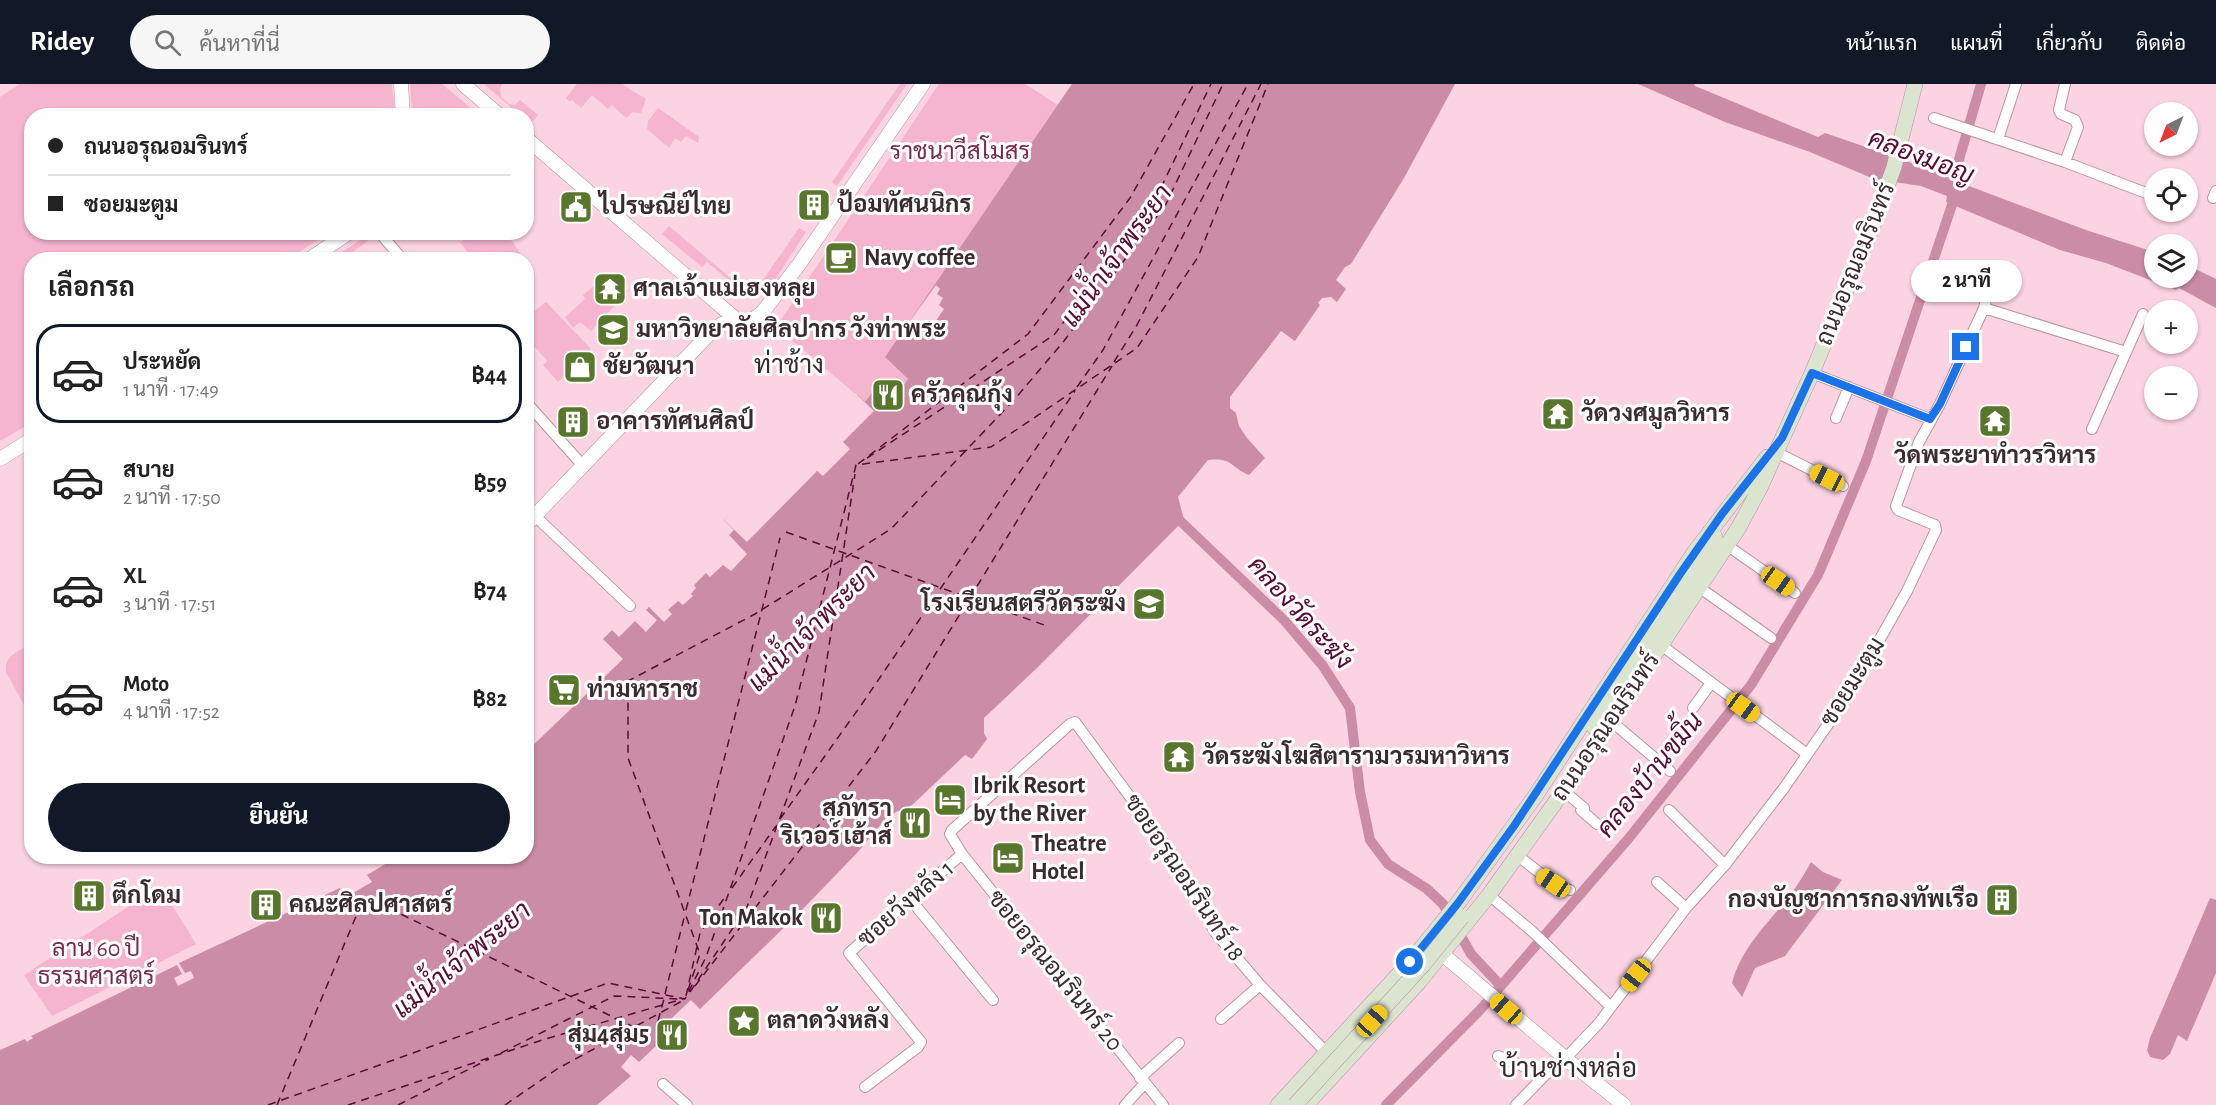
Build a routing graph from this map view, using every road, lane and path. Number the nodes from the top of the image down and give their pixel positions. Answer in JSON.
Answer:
{"nodes":[{"id":1,"x":401,"y":84,"type":"edge"},
{"id":2,"x":463,"y":84,"type":"edge"},
{"id":3,"x":923,"y":84,"type":"edge"},
{"id":4,"x":1915,"y":84,"type":"edge"},
{"id":5,"x":2016,"y":84,"type":"edge"},
{"id":6,"x":2065,"y":84,"type":"edge"},
{"id":7,"x":403,"y":108,"type":"edge"},
{"id":8,"x":491,"y":108,"type":"edge"},
{"id":9,"x":1934,"y":118,"type":"dead end"},
{"id":10,"x":1998,"y":139,"type":"junction"},
{"id":11,"x":534,"y":145,"type":"edge"},
{"id":12,"x":2064,"y":162,"type":"junction"},
{"id":13,"x":2144,"y":192,"type":"edge"},
{"id":14,"x":338,"y":240,"type":"edge"},
{"id":15,"x":386,"y":240,"type":"edge"},
{"id":16,"x":320,"y":252,"type":"edge"},
{"id":17,"x":395,"y":252,"type":"edge"},
{"id":18,"x":1992,"y":274,"type":"dead end"},
{"id":19,"x":1984,"y":308,"type":"junction"},
{"id":20,"x":2143,"y":314,"type":"dead end"},
{"id":21,"x":738,"y":321,"type":"junction"},
{"id":22,"x":2126,"y":352,"type":"junction"},
{"id":23,"x":1812,"y":373,"type":"junction"},
{"id":24,"x":1849,"y":387,"type":"junction"},
{"id":25,"x":534,"y":411,"type":"edge"},
{"id":26,"x":1836,"y":418,"type":"dead end"},
{"id":27,"x":1930,"y":419,"type":"junction"},
{"id":28,"x":2092,"y":429,"type":"dead end"},
{"id":29,"x":24,"y":444,"type":"edge"},
{"id":30,"x":1779,"y":445,"type":"junction"},
{"id":31,"x":0,"y":459,"type":"edge"},
{"id":32,"x":584,"y":467,"type":"junction"},
{"id":33,"x":1843,"y":486,"type":"dead end"},
{"id":34,"x":1735,"y":497,"type":"junction"},
{"id":35,"x":1750,"y":507,"type":"junction"},
{"id":36,"x":534,"y":518,"type":"edge"},
{"id":37,"x":534,"y":524,"type":"edge"},
{"id":38,"x":1728,"y":546,"type":"junction"},
{"id":39,"x":1701,"y":565,"type":"junction"},
{"id":40,"x":1700,"y":588,"type":"junction"},
{"id":41,"x":1795,"y":593,"type":"dead end"},
{"id":42,"x":630,"y":606,"type":"dead end"},
{"id":43,"x":1770,"y":638,"type":"dead end"},
{"id":44,"x":1661,"y":645,"type":"junction"},
{"id":45,"x":1711,"y":683,"type":"junction"},
{"id":46,"x":1693,"y":708,"type":"dead end"},
{"id":47,"x":1611,"y":720,"type":"junction"},
{"id":48,"x":1807,"y":754,"type":"junction"},
{"id":49,"x":1670,"y":771,"type":"dead end"},
{"id":50,"x":1564,"y":790,"type":"junction"},
{"id":51,"x":1669,"y":810,"type":"dead end"},
{"id":52,"x":1597,"y":824,"type":"dead end"},
{"id":53,"x":950,"y":834,"type":"joint"},
{"id":54,"x":962,"y":854,"type":"junction"},
{"id":55,"x":1518,"y":856,"type":"junction"},
{"id":56,"x":1725,"y":865,"type":"junction"},
{"id":57,"x":1657,"y":882,"type":"dead end"},
{"id":58,"x":1570,"y":890,"type":"dead end"},
{"id":59,"x":1489,"y":895,"type":"junction"},
{"id":60,"x":910,"y":899,"type":"junction"},
{"id":61,"x":1686,"y":908,"type":"junction"},
{"id":62,"x":1428,"y":941,"type":"junction"},
{"id":63,"x":1442,"y":955,"type":"junction"},
{"id":64,"x":1260,"y":985,"type":"junction"},
{"id":65,"x":993,"y":1000,"type":"dead end"},
{"id":66,"x":1611,"y":1007,"type":"junction"},
{"id":67,"x":1221,"y":1019,"type":"dead end"},
{"id":68,"x":1179,"y":1043,"type":"dead end"},
{"id":69,"x":1326,"y":1052,"type":"junction"},
{"id":70,"x":1498,"y":1056,"type":"dead end"},
{"id":71,"x":1565,"y":1059,"type":"junction"},
{"id":72,"x":1341,"y":1068,"type":"junction"},
{"id":73,"x":1545,"y":1075,"type":"junction"},
{"id":74,"x":1143,"y":1081,"type":"junction"},
{"id":75,"x":663,"y":1084,"type":"dead end"},
{"id":76,"x":865,"y":1087,"type":"dead end"},
{"id":77,"x":687,"y":1105,"type":"edge"},
{"id":78,"x":1125,"y":1105,"type":"edge"},
{"id":79,"x":1163,"y":1105,"type":"edge"},
{"id":80,"x":1278,"y":1105,"type":"edge"},
{"id":81,"x":1295,"y":1105,"type":"edge"},
{"id":82,"x":1306,"y":1105,"type":"edge"},
{"id":83,"x":1516,"y":1105,"type":"edge"},
{"id":84,"x":1622,"y":1105,"type":"edge"}],
"edges":[{"from":1,"to":7,"type":"street"},
{"from":2,"to":8,"type":"street"},
{"from":3,"to":21,"type":"street"},
{"from":4,"to":23,"type":"main road","name":"ถนนอรุณอมรินทร์"},
{"from":5,"to":10,"type":"street"},
{"from":6,"to":12,"type":"street"},
{"from":9,"to":10,"type":"street"},
{"from":10,"to":12,"type":"street"},
{"from":11,"to":21,"type":"street"},
{"from":12,"to":13,"type":"street"},
{"from":14,"to":16,"type":"street"},
{"from":15,"to":17,"type":"street"},
{"from":18,"to":19,"type":"street","name":"ซอยมะตูม"},
{"from":19,"to":22,"type":"street"},
{"from":19,"to":27,"type":"street","name":"ซอยมะตูม"},
{"from":20,"to":22,"type":"street"},
{"from":21,"to":32,"type":"street"},
{"from":22,"to":28,"type":"street"},
{"from":23,"to":24,"type":"street"},
{"from":23,"to":30,"type":"main road","name":"ถนนอรุณอมรินทร์"},
{"from":24,"to":26,"type":"street"},
{"from":24,"to":27,"type":"street"},
{"from":25,"to":32,"type":"street"},
{"from":27,"to":48,"type":"street","name":"ซอยมะตูม"},
{"from":29,"to":31,"type":"street"},
{"from":30,"to":33,"type":"street"},
{"from":30,"to":34,"type":"main road","name":"ถนนอรุณอมรินทร์"},
{"from":30,"to":35,"type":"main road","name":"ถนนอรุณอมรินทร์"},
{"from":32,"to":36,"type":"street"},
{"from":34,"to":39,"type":"main road"},
{"from":34,"to":62,"type":"main road","name":"ถนนอรุณอมรินทร์"},
{"from":35,"to":38,"type":"main road","name":"ถนนอรุณอมรินทร์"},
{"from":35,"to":39,"type":"main road"},
{"from":37,"to":42,"type":"street"},
{"from":38,"to":40,"type":"main road","name":"ถนนอรุณอมรินทร์"},
{"from":38,"to":41,"type":"street"},
{"from":39,"to":81,"type":"main road","bridge":true},
{"from":40,"to":43,"type":"street"},
{"from":40,"to":44,"type":"main road","name":"ถนนอรุณอมรินทร์"},
{"from":44,"to":45,"type":"street"},
{"from":44,"to":47,"type":"main road","name":"ถนนอรุณอมรินทร์"},
{"from":45,"to":46,"type":"street"},
{"from":45,"to":48,"type":"street"},
{"from":47,"to":49,"type":"street"},
{"from":47,"to":50,"type":"main road","name":"ถนนอรุณอมรินทร์"},
{"from":48,"to":56,"type":"street","name":"ซอยมะตูม"},
{"from":50,"to":52,"type":"street"},
{"from":50,"to":55,"type":"main road","name":"ถนนอรุณอมรินทร์"},
{"from":51,"to":56,"type":"street"},
{"from":53,"to":54,"type":"street","name":"ซอยอรุณอมรินทร์ 20"},
{"from":53,"to":64,"type":"street","name":"ซอยอรุณอมรินทร์ 18"},
{"from":54,"to":60,"type":"street","name":"ซอยวังหลัง 1"},
{"from":54,"to":74,"type":"street","name":"ซอยอรุณอมรินทร์ 20"},
{"from":55,"to":58,"type":"street"},
{"from":55,"to":59,"type":"main road","name":"ถนนอรุณอมรินทร์"},
{"from":56,"to":61,"type":"street","name":"ซอยมะตูม"},
{"from":57,"to":61,"type":"street"},
{"from":59,"to":63,"type":"main road","name":"ถนนอรุณอมรินทร์"},
{"from":59,"to":66,"type":"street"},
{"from":60,"to":65,"type":"street"},
{"from":60,"to":76,"type":"street","name":"ซอยวังหลัง 1"},
{"from":61,"to":66,"type":"street","name":"ซอยมะตูม"},
{"from":62,"to":63,"type":"street"},
{"from":62,"to":69,"type":"main road","name":"ถนนอรุณอมรินทร์"},
{"from":63,"to":71,"type":"street"},
{"from":63,"to":72,"type":"main road","name":"ถนนอรุณอมรินทร์"},
{"from":64,"to":67,"type":"street"},
{"from":64,"to":69,"type":"street","name":"ซอยอรุณอมรินทร์ 18"},
{"from":66,"to":71,"type":"street","name":"ซอยมะตูม"},
{"from":68,"to":74,"type":"street"},
{"from":69,"to":72,"type":"main road"},
{"from":69,"to":80,"type":"main road","name":"ถนนอรุณอมรินทร์"},
{"from":70,"to":73,"type":"street"},
{"from":71,"to":73,"type":"street","name":"ซอยมะตูม"},
{"from":71,"to":84,"type":"street"},
{"from":72,"to":82,"type":"main road","name":"ถนนอรุณอมรินทร์"},
{"from":73,"to":83,"type":"street","name":"ซอยมะตูม"},
{"from":74,"to":78,"type":"street"},
{"from":74,"to":79,"type":"street","name":"ซอยอรุณอมรินทร์ 20"},
{"from":75,"to":77,"type":"street"}]}
